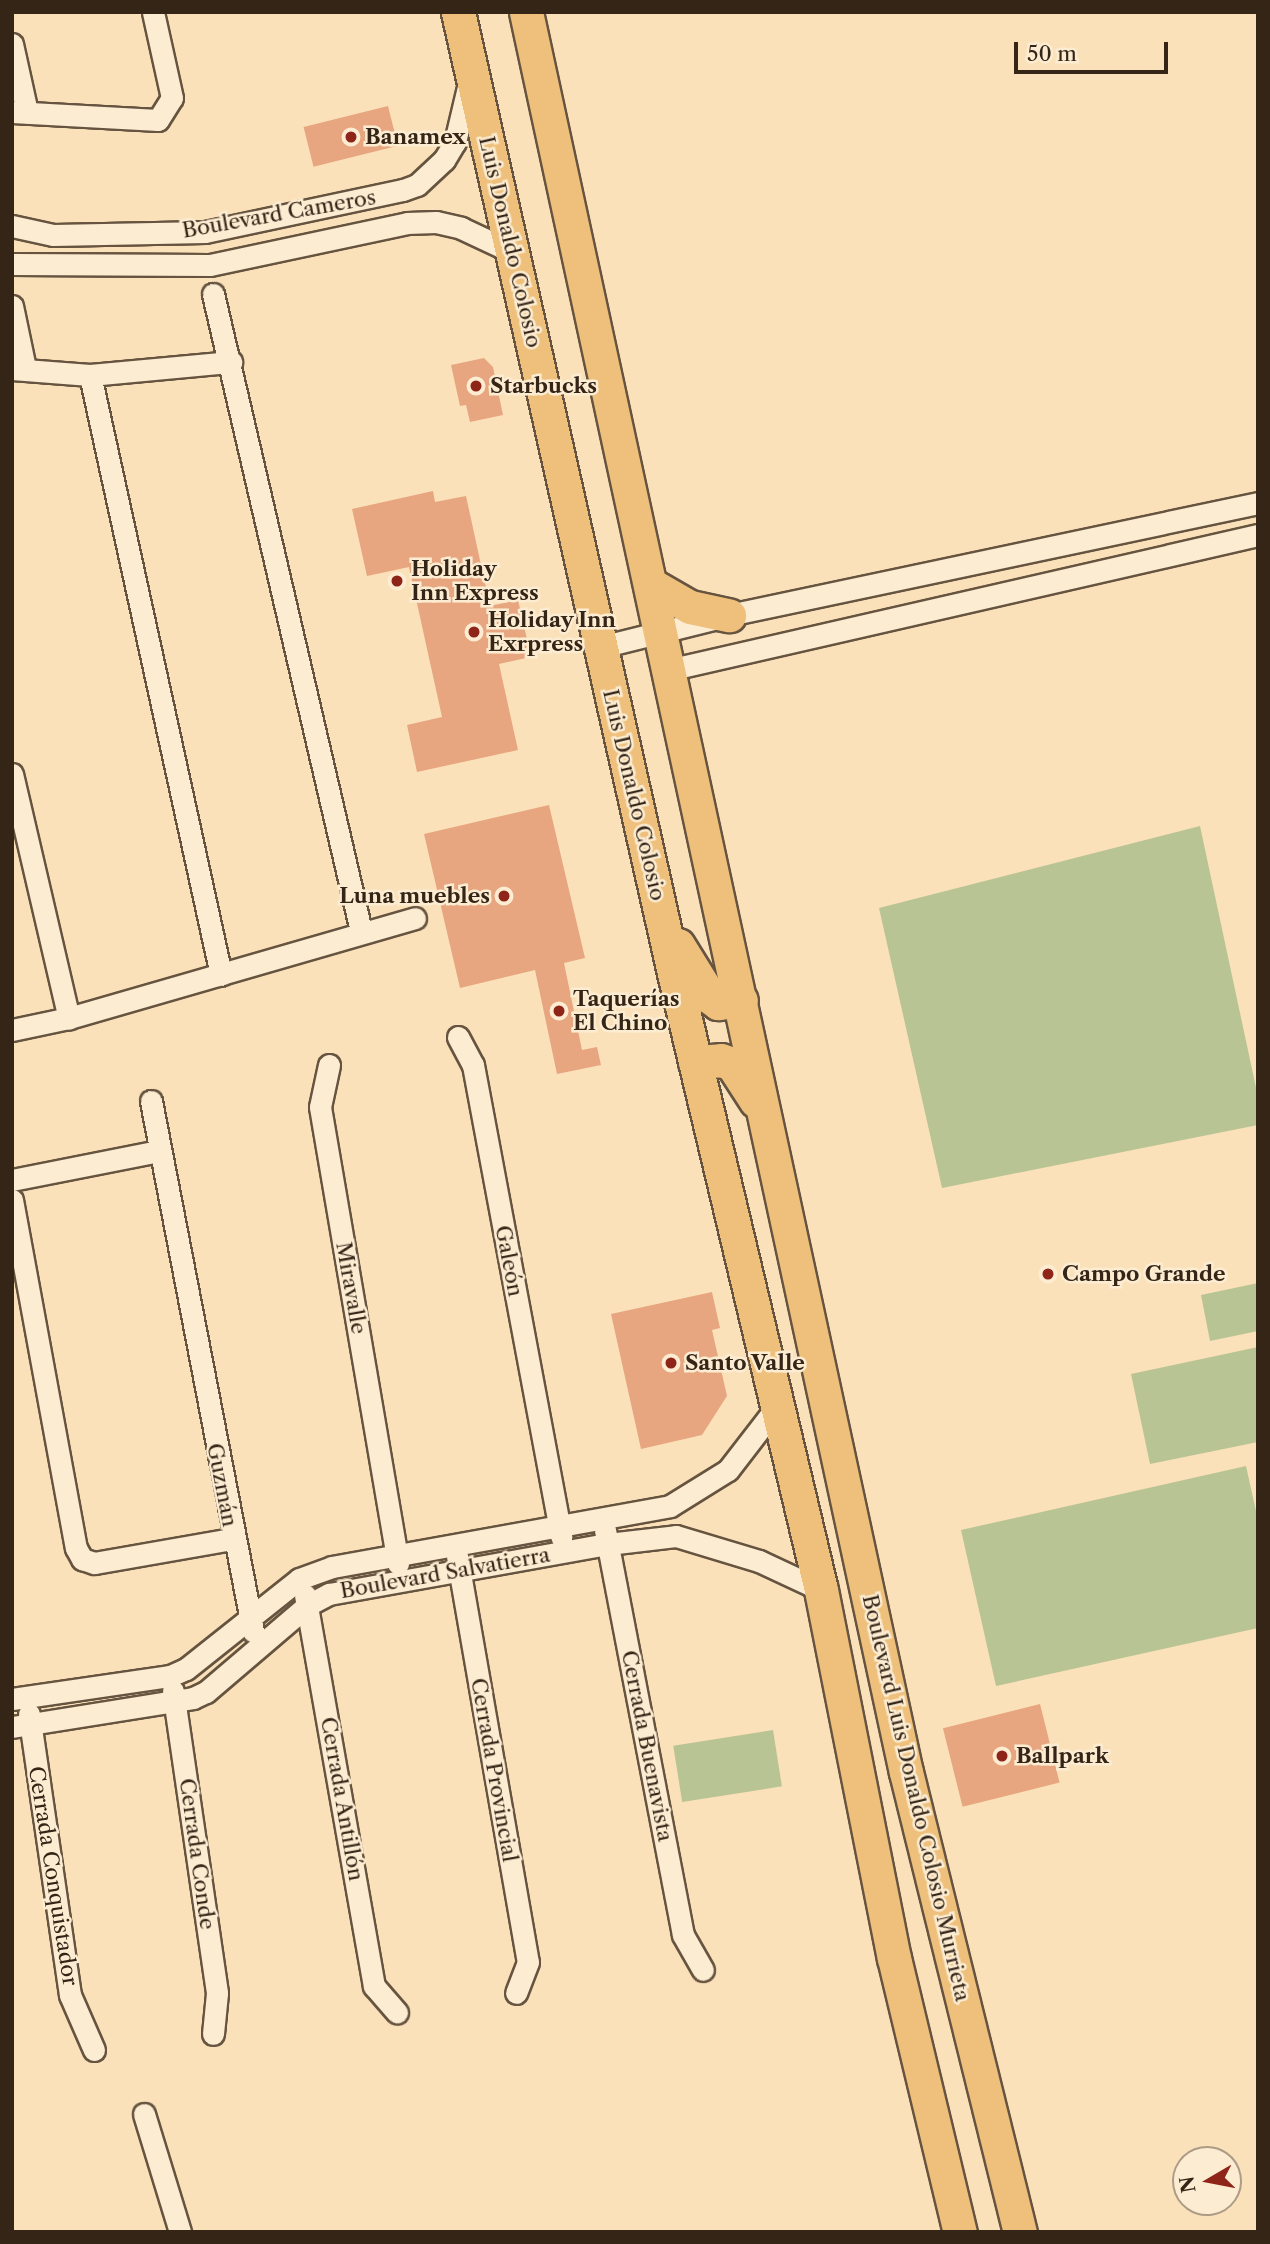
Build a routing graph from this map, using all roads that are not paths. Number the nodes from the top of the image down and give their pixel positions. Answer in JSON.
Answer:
{"nodes":[{"id":1,"x":153,"y":12,"type":"edge"},
{"id":2,"x":458,"y":12,"type":"edge"},
{"id":3,"x":526,"y":12,"type":"edge"},
{"id":4,"x":12,"y":44,"type":"edge"},
{"id":5,"x":471,"y":74,"type":"junction"},
{"id":6,"x":20,"y":112,"type":"edge"},
{"id":7,"x":12,"y":226,"type":"edge"},
{"id":8,"x":205,"y":232,"type":"junction"},
{"id":9,"x":512,"y":252,"type":"junction"},
{"id":10,"x":12,"y":264,"type":"edge"},
{"id":11,"x":210,"y":265,"type":"junction"},
{"id":12,"x":213,"y":294,"type":"dead end"},
{"id":13,"x":12,"y":306,"type":"edge"},
{"id":14,"x":231,"y":362,"type":"junction"},
{"id":15,"x":19,"y":368,"type":"edge"},
{"id":16,"x":90,"y":374,"type":"junction"},
{"id":17,"x":1258,"y":503,"type":"edge"},
{"id":18,"x":1258,"y":535,"type":"edge"},
{"id":19,"x":1038,"y":549,"type":"junction"},
{"id":20,"x":650,"y":583,"type":"junction"},
{"id":21,"x":1046,"y":584,"type":"junction"},
{"id":22,"x":729,"y":615,"type":"junction"},
{"id":23,"x":660,"y":634,"type":"junction"},
{"id":24,"x":601,"y":647,"type":"junction"},
{"id":25,"x":668,"y":670,"type":"junction"},
{"id":26,"x":12,"y":774,"type":"edge"},
{"id":27,"x":415,"y":918,"type":"dead end"},
{"id":28,"x":361,"y":931,"type":"junction"},
{"id":29,"x":665,"y":935,"type":"junction"},
{"id":30,"x":221,"y":975,"type":"junction"},
{"id":31,"x":741,"y":1000,"type":"junction"},
{"id":32,"x":69,"y":1018,"type":"junction"},
{"id":33,"x":12,"y":1030,"type":"edge"},
{"id":34,"x":457,"y":1037,"type":"dead end"},
{"id":35,"x":695,"y":1062,"type":"junction"},
{"id":36,"x":329,"y":1065,"type":"dead end"},
{"id":37,"x":151,"y":1101,"type":"dead end"},
{"id":38,"x":768,"y":1121,"type":"junction"},
{"id":39,"x":159,"y":1151,"type":"junction"},
{"id":40,"x":12,"y":1180,"type":"edge"},
{"id":41,"x":12,"y":1200,"type":"edge"},
{"id":42,"x":778,"y":1405,"type":"junction"},
{"id":43,"x":670,"y":1506,"type":"junction"},
{"id":44,"x":603,"y":1517,"type":"junction"},
{"id":45,"x":558,"y":1523,"type":"junction"},
{"id":46,"x":676,"y":1536,"type":"junction"},
{"id":47,"x":232,"y":1539,"type":"junction"},
{"id":48,"x":455,"y":1544,"type":"junction"},
{"id":49,"x":608,"y":1544,"type":"junction"},
{"id":50,"x":564,"y":1551,"type":"junction"},
{"id":51,"x":396,"y":1552,"type":"junction"},
{"id":52,"x":458,"y":1570,"type":"junction"},
{"id":53,"x":299,"y":1579,"type":"junction"},
{"id":54,"x":400,"y":1579,"type":"junction"},
{"id":55,"x":821,"y":1590,"type":"junction"},
{"id":56,"x":309,"y":1605,"type":"junction"},
{"id":57,"x":249,"y":1622,"type":"junction"},
{"id":58,"x":259,"y":1649,"type":"junction"},
{"id":59,"x":170,"y":1676,"type":"junction"},
{"id":60,"x":20,"y":1698,"type":"edge"},
{"id":61,"x":175,"y":1702,"type":"junction"},
{"id":62,"x":21,"y":1726,"type":"edge"},
{"id":63,"x":853,"y":1737,"type":"junction"},
{"id":64,"x":906,"y":1772,"type":"junction"},
{"id":65,"x":703,"y":1970,"type":"dead end"},
{"id":66,"x":516,"y":1993,"type":"dead end"},
{"id":67,"x":397,"y":2012,"type":"dead end"},
{"id":68,"x":213,"y":2034,"type":"dead end"},
{"id":69,"x":94,"y":2050,"type":"dead end"},
{"id":70,"x":144,"y":2114,"type":"dead end"},
{"id":71,"x":961,"y":2225,"type":"edge"},
{"id":72,"x":180,"y":2232,"type":"edge"},
{"id":73,"x":1020,"y":2232,"type":"edge"}],
"edges":[{"from":1,"to":6,"type":"street"},
{"from":2,"to":5,"type":"main road","name":"Luis Donaldo Colosio"},
{"from":3,"to":20,"type":"main road"},
{"from":4,"to":6,"type":"street"},
{"from":5,"to":8,"type":"street","name":"Boulevard Cameros"},
{"from":5,"to":9,"type":"main road","name":"Luis Donaldo Colosio"},
{"from":7,"to":8,"type":"street","name":"Boulevard Cameros"},
{"from":8,"to":11,"type":"street"},
{"from":9,"to":11,"type":"street","name":"Boulevard Cameros"},
{"from":9,"to":24,"type":"main road","name":"Luis Donaldo Colosio"},
{"from":10,"to":11,"type":"street","name":"Boulevard Cameros"},
{"from":12,"to":14,"type":"street"},
{"from":13,"to":15,"type":"street"},
{"from":14,"to":16,"type":"street"},
{"from":14,"to":28,"type":"street"},
{"from":15,"to":16,"type":"street"},
{"from":16,"to":30,"type":"street"},
{"from":17,"to":19,"type":"street"},
{"from":18,"to":21,"type":"street"},
{"from":19,"to":21,"type":"street"},
{"from":19,"to":22,"type":"street"},
{"from":20,"to":22,"type":"main road"},
{"from":20,"to":23,"type":"main road"},
{"from":21,"to":25,"type":"street"},
{"from":22,"to":23,"type":"street"},
{"from":23,"to":24,"type":"street"},
{"from":23,"to":25,"type":"main road"},
{"from":24,"to":29,"type":"main road","name":"Luis Donaldo Colosio"},
{"from":25,"to":31,"type":"main road"},
{"from":26,"to":32,"type":"street"},
{"from":27,"to":28,"type":"street"},
{"from":28,"to":30,"type":"street"},
{"from":29,"to":31,"type":"main road"},
{"from":29,"to":35,"type":"main road","name":"Luis Donaldo Colosio"},
{"from":30,"to":32,"type":"street"},
{"from":31,"to":38,"type":"main road"},
{"from":32,"to":33,"type":"street"},
{"from":34,"to":45,"type":"street","name":"Galeón"},
{"from":35,"to":38,"type":"main road"},
{"from":35,"to":42,"type":"main road","name":"Luis Donaldo Colosio"},
{"from":36,"to":51,"type":"street","name":"Miravalle"},
{"from":37,"to":39,"type":"street","name":"Guzmán"},
{"from":38,"to":64,"type":"main road","name":"Boulevard Luis Donaldo Colosio Murrieta"},
{"from":39,"to":40,"type":"street"},
{"from":39,"to":47,"type":"street","name":"Guzmán"},
{"from":41,"to":47,"type":"street","name":"Guzmán"},
{"from":42,"to":43,"type":"street","name":"Boulevard Salvatierra"},
{"from":42,"to":55,"type":"main road"},
{"from":43,"to":44,"type":"street","name":"Boulevard Salvatierra"},
{"from":43,"to":46,"type":"street"},
{"from":44,"to":45,"type":"street","name":"Boulevard Salvatierra"},
{"from":44,"to":49,"type":"street","name":"Cerrada Buenavista"},
{"from":45,"to":48,"type":"street","name":"Boulevard Salvatierra"},
{"from":45,"to":50,"type":"street","name":"Galeón"},
{"from":46,"to":49,"type":"street","name":"Boulevard Salvatierra"},
{"from":46,"to":55,"type":"street","name":"Boulevard Salvatierra"},
{"from":47,"to":57,"type":"street"},
{"from":48,"to":51,"type":"street","name":"Boulevard Salvatierra"},
{"from":48,"to":52,"type":"street","name":"Cerrada Provincial"},
{"from":49,"to":50,"type":"street","name":"Boulevard Salvatierra"},
{"from":49,"to":65,"type":"street","name":"Cerrada Buenavista"},
{"from":50,"to":52,"type":"street","name":"Boulevard Salvatierra"},
{"from":51,"to":53,"type":"street","name":"Boulevard Salvatierra"},
{"from":51,"to":54,"type":"street","name":"Miravalle"},
{"from":52,"to":54,"type":"street","name":"Boulevard Salvatierra"},
{"from":52,"to":66,"type":"street","name":"Cerrada Provincial"},
{"from":53,"to":56,"type":"street","name":"Cerrada Antillón"},
{"from":53,"to":57,"type":"street","name":"Boulevard Salvatierra"},
{"from":54,"to":56,"type":"street","name":"Boulevard Salvatierra"},
{"from":55,"to":63,"type":"main road"},
{"from":56,"to":58,"type":"street","name":"Boulevard Salvatierra"},
{"from":56,"to":67,"type":"street","name":"Cerrada Antillón"},
{"from":57,"to":58,"type":"street"},
{"from":57,"to":59,"type":"street","name":"Boulevard Salvatierra"},
{"from":58,"to":61,"type":"street","name":"Boulevard Salvatierra"},
{"from":59,"to":60,"type":"street","name":"Boulevard Salvatierra"},
{"from":59,"to":61,"type":"street","name":"Cerrada Conde"},
{"from":60,"to":62,"type":"street","name":"Cerrada Conquistador"},
{"from":61,"to":62,"type":"street","name":"Boulevard Salvatierra"},
{"from":61,"to":68,"type":"street","name":"Cerrada Conde"},
{"from":62,"to":69,"type":"street","name":"Cerrada Conquistador"},
{"from":63,"to":64,"type":"main road"},
{"from":63,"to":71,"type":"main road"},
{"from":64,"to":73,"type":"main road","name":"Boulevard Luis Donaldo Colosio Murrieta"},
{"from":70,"to":72,"type":"street"}]}
